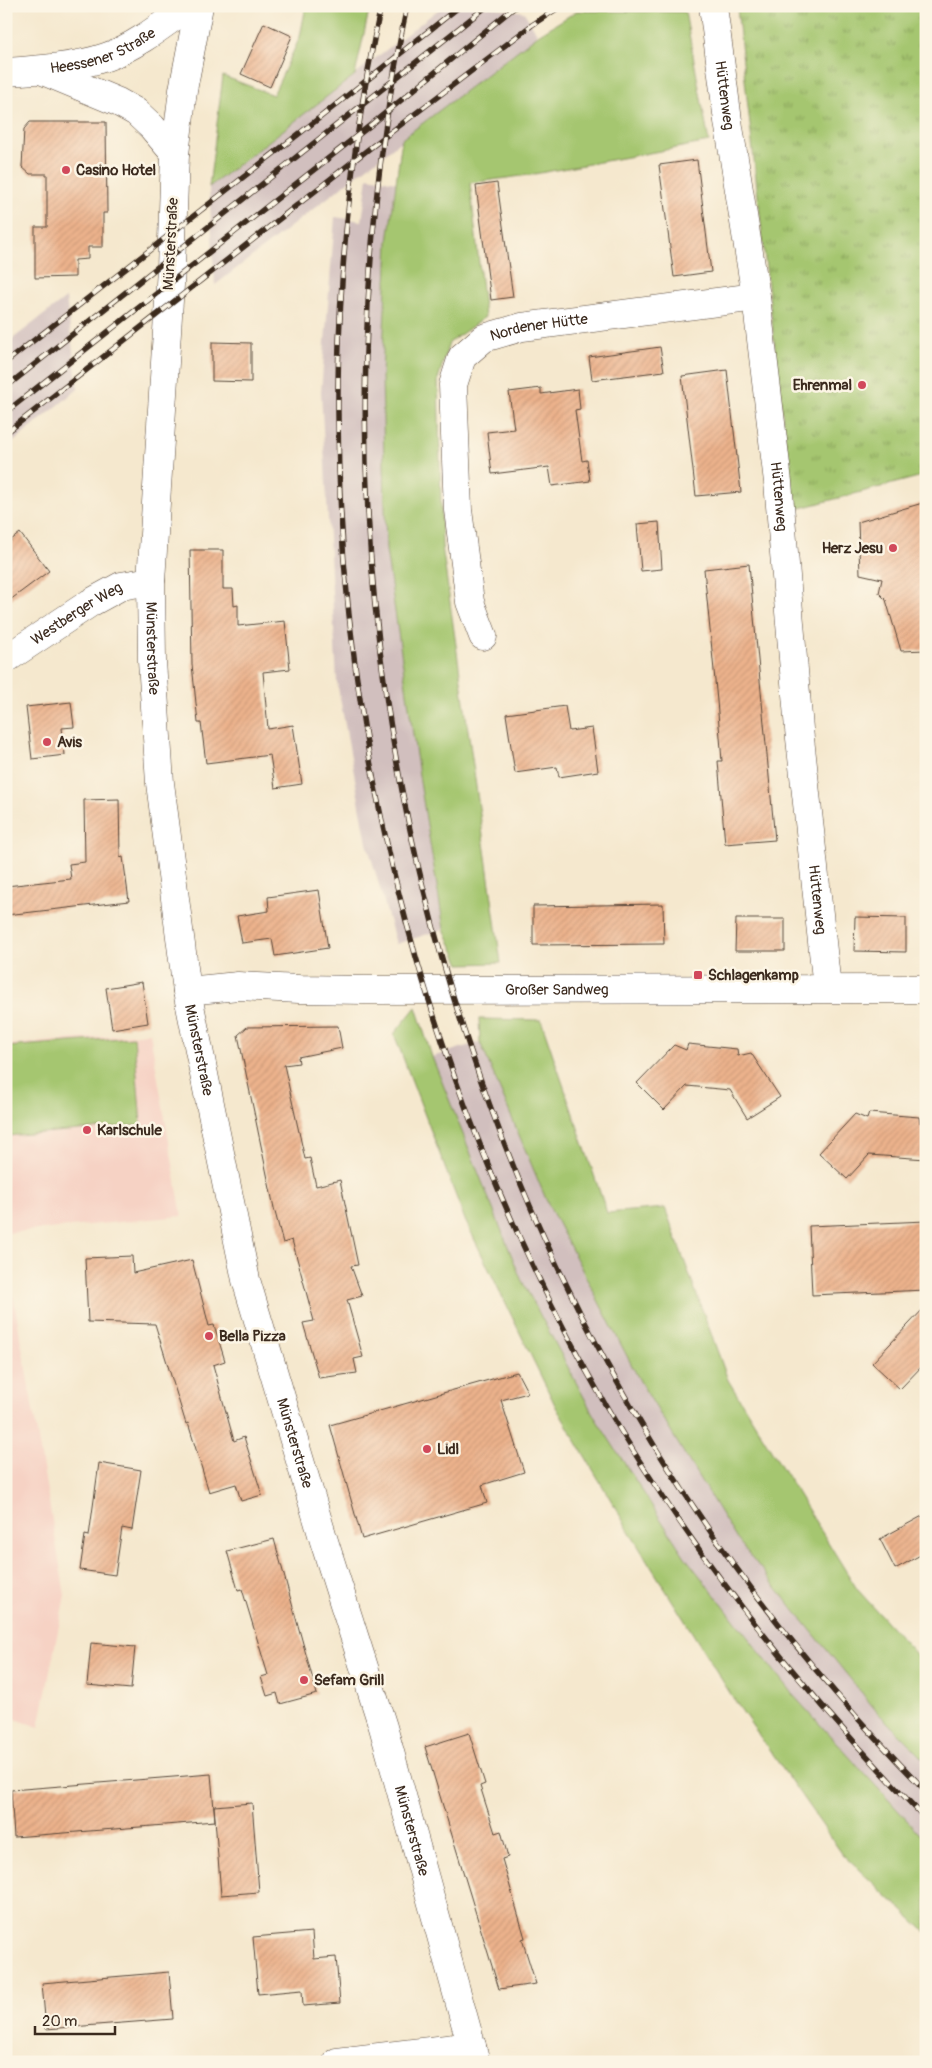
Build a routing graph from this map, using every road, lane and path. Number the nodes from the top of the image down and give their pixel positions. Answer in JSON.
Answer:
{"nodes":[{"id":1,"x":189,"y":6,"type":"edge"},
{"id":2,"x":199,"y":6,"type":"edge"},
{"id":3,"x":713,"y":6,"type":"edge"},
{"id":4,"x":41,"y":70,"type":"junction"},
{"id":5,"x":6,"y":72,"type":"edge"},
{"id":6,"x":175,"y":154,"type":"junction"},
{"id":7,"x":756,"y":297,"type":"junction"},
{"id":8,"x":151,"y":581,"type":"junction"},
{"id":9,"x":483,"y":636,"type":"dead end"},
{"id":10,"x":6,"y":659,"type":"edge"},
{"id":11,"x":827,"y":988,"type":"junction"},
{"id":12,"x":926,"y":989,"type":"edge"},
{"id":13,"x":187,"y":990,"type":"junction"},
{"id":14,"x":474,"y":2054,"type":"edge"},
{"id":15,"x":337,"y":2062,"type":"edge"}],
"edges":[{"from":1,"to":4,"type":"street","name":"Heessener Straße"},
{"from":2,"to":6,"type":"street","name":"Münsterstraße"},
{"from":3,"to":7,"type":"street","name":"Hüttenweg"},
{"from":4,"to":5,"type":"street","name":"Heessener Straße"},
{"from":4,"to":6,"type":"street"},
{"from":6,"to":8,"type":"street","name":"Münsterstraße"},
{"from":7,"to":9,"type":"street","name":"Nordener Hütte"},
{"from":7,"to":11,"type":"street","name":"Hüttenweg"},
{"from":8,"to":10,"type":"street","name":"Westberger Weg"},
{"from":8,"to":13,"type":"street","name":"Münsterstraße"},
{"from":11,"to":12,"type":"street","name":"Großer Sandweg"},
{"from":11,"to":13,"type":"street","name":"Großer Sandweg"},
{"from":13,"to":14,"type":"street","name":"Münsterstraße"},
{"from":14,"to":15,"type":"street"}]}
